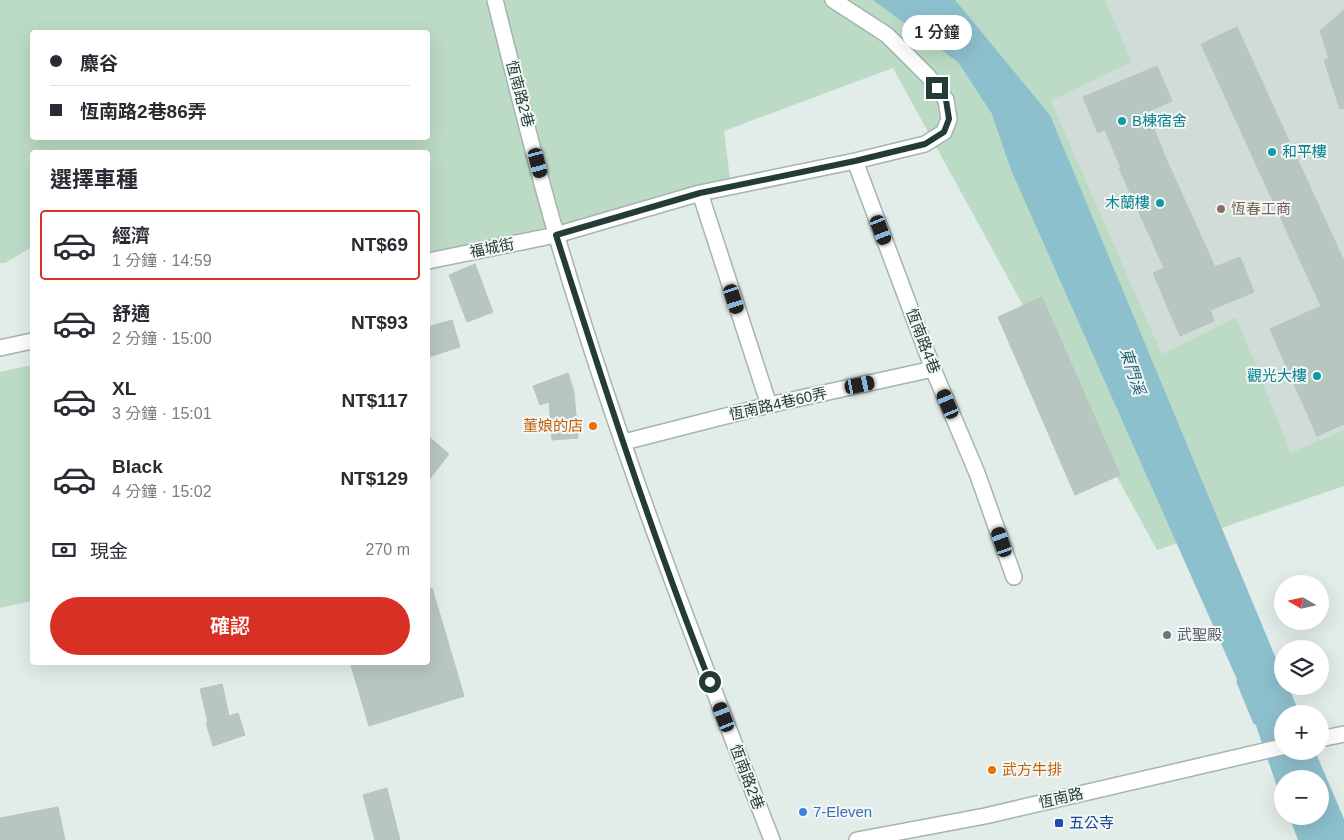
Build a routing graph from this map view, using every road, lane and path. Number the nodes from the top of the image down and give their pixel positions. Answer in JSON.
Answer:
{"nodes":[{"id":1,"x":495,"y":0,"type":"edge"},
{"id":2,"x":833,"y":0,"type":"edge"},
{"id":3,"x":855,"y":161,"type":"junction"},
{"id":4,"x":700,"y":193,"type":"junction"},
{"id":5,"x":556,"y":235,"type":"junction"},
{"id":6,"x":430,"y":261,"type":"edge"},
{"id":7,"x":30,"y":341,"type":"edge"},
{"id":8,"x":0,"y":348,"type":"edge"},
{"id":9,"x":934,"y":369,"type":"junction"},
{"id":10,"x":769,"y":405,"type":"junction"},
{"id":11,"x":624,"y":442,"type":"junction"},
{"id":12,"x":1014,"y":577,"type":"dead end"},
{"id":13,"x":1329,"y":739,"type":"edge"},
{"id":14,"x":1342,"y":739,"type":"edge"},
{"id":15,"x":1274,"y":749,"type":"edge"},
{"id":16,"x":772,"y":840,"type":"edge"},
{"id":17,"x":857,"y":840,"type":"edge"}],
"edges":[{"from":1,"to":5,"type":"street","name":"恆南路2巷"},
{"from":2,"to":3,"type":"street","name":"福城街"},
{"from":3,"to":4,"type":"street","name":"福城街"},
{"from":3,"to":9,"type":"street","name":"恆南路4巷"},
{"from":4,"to":5,"type":"street","name":"福城街"},
{"from":4,"to":10,"type":"street"},
{"from":5,"to":6,"type":"street","name":"福城街"},
{"from":5,"to":11,"type":"street","name":"恆南路2巷"},
{"from":7,"to":8,"type":"street"},
{"from":9,"to":10,"type":"street","name":"恆南路4巷60弄"},
{"from":9,"to":12,"type":"street","name":"恆南路4巷"},
{"from":10,"to":11,"type":"street","name":"恆南路4巷60弄"},
{"from":11,"to":16,"type":"street","name":"恆南路2巷"},
{"from":13,"to":14,"type":"street"},
{"from":15,"to":17,"type":"street","name":"恆南路"}]}
